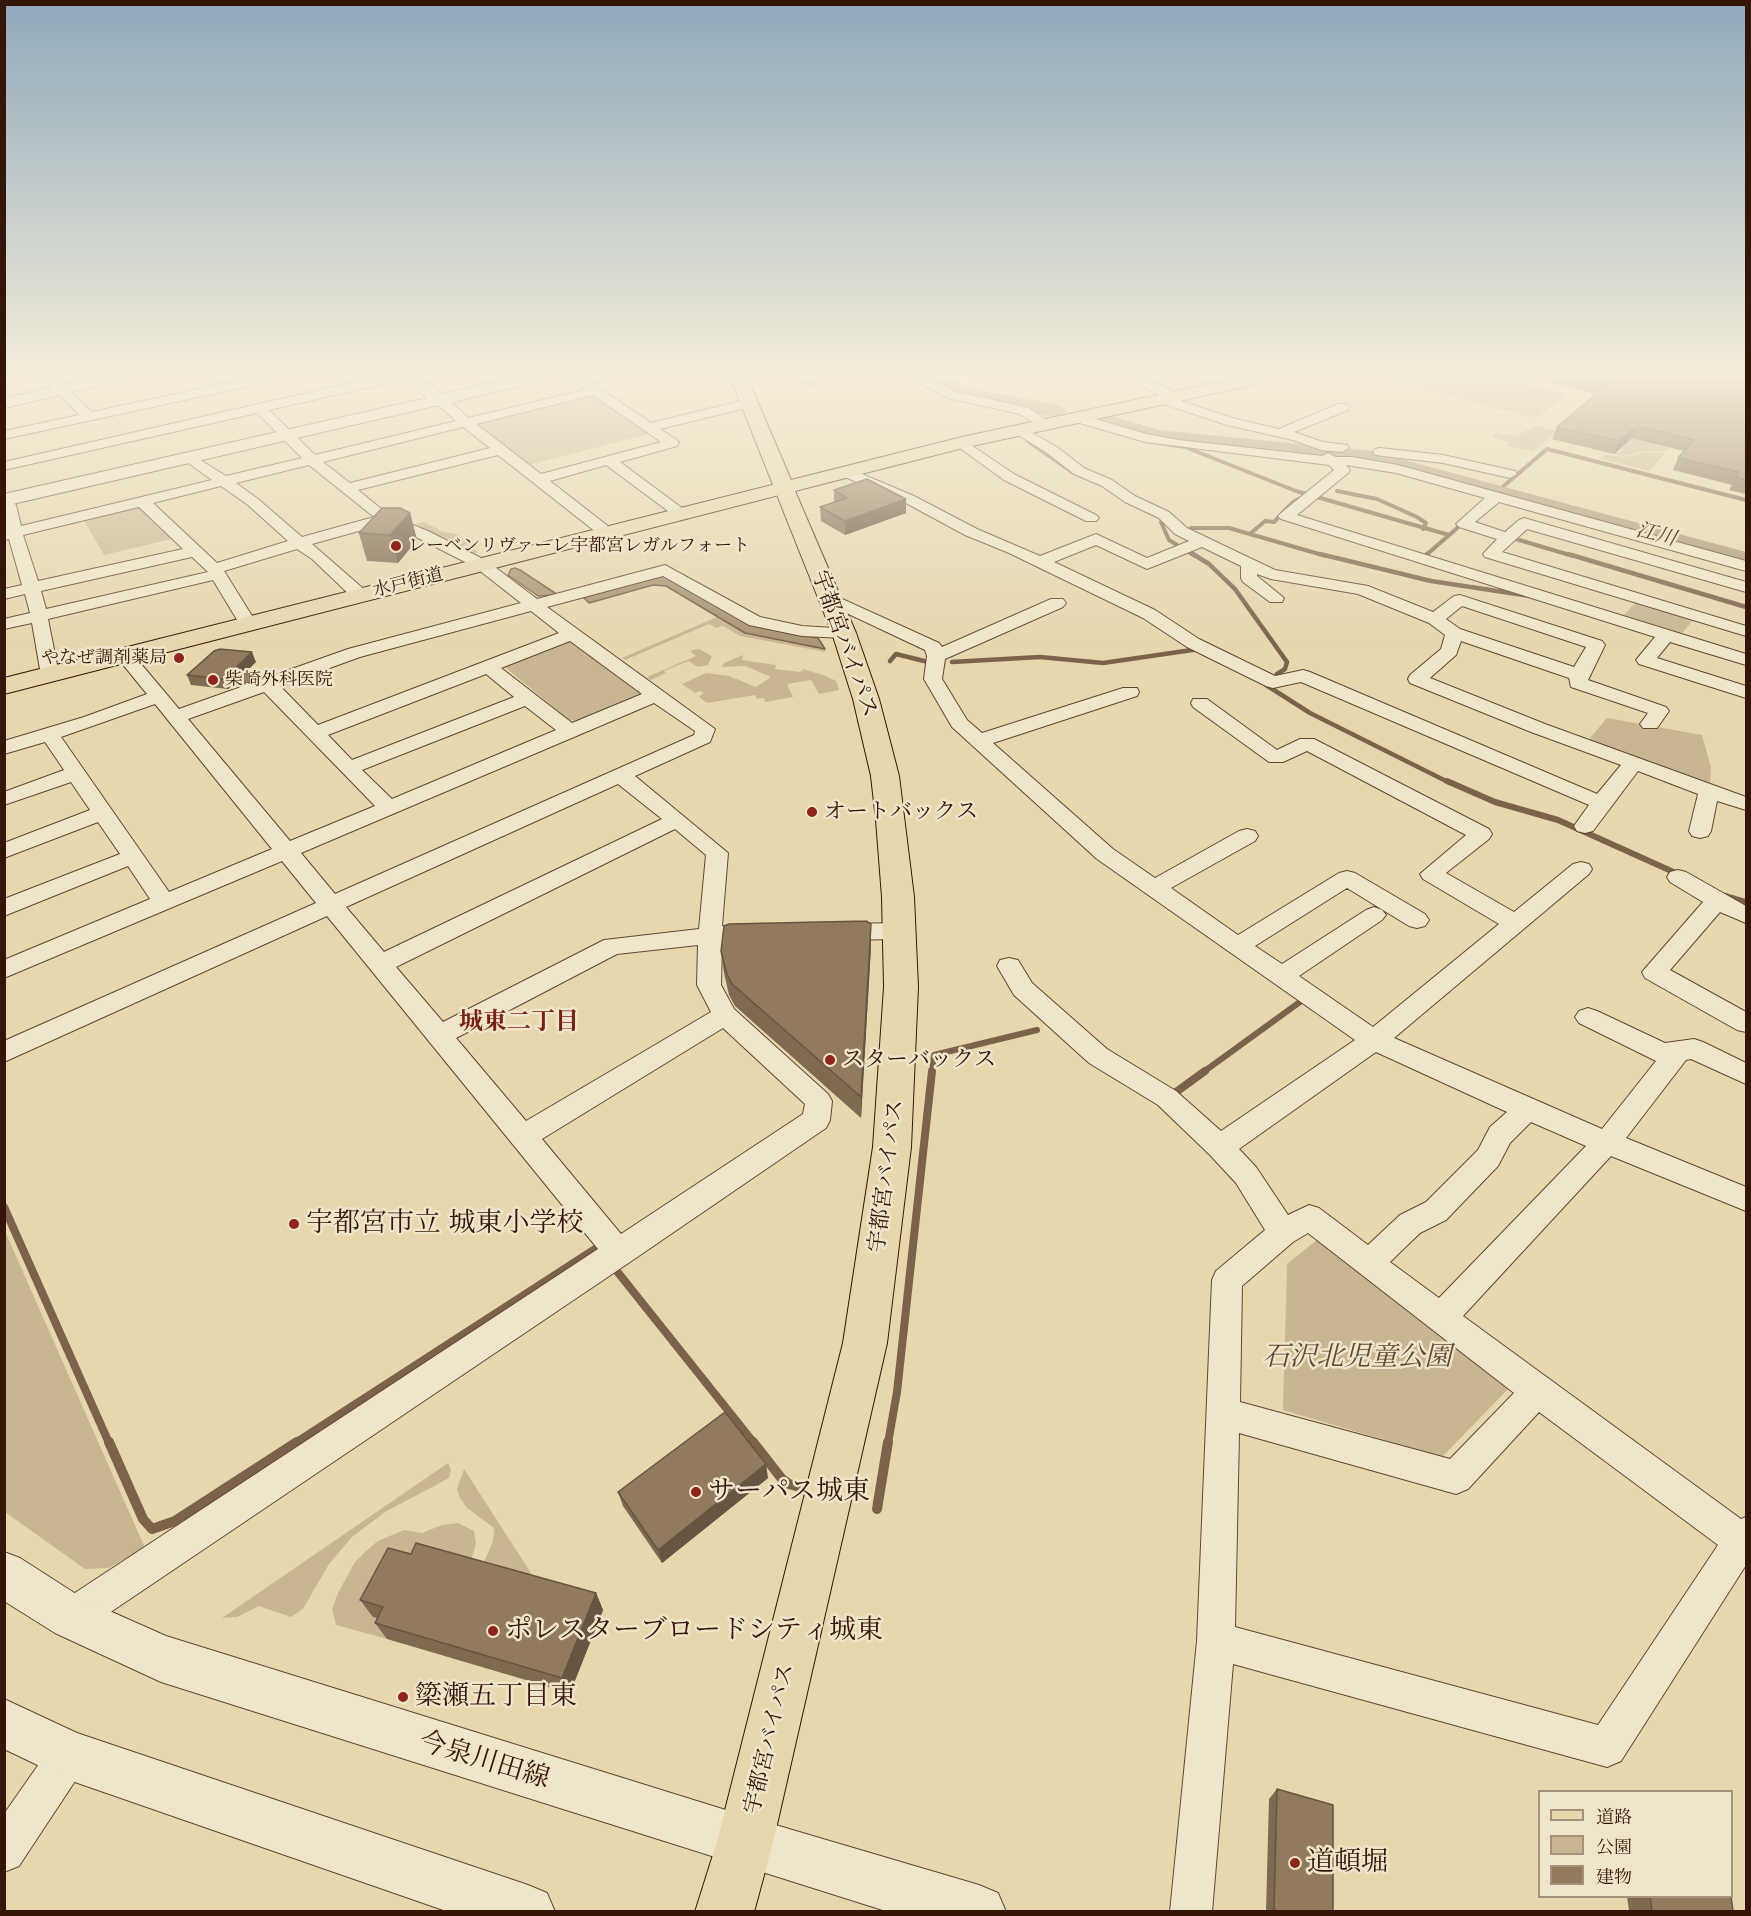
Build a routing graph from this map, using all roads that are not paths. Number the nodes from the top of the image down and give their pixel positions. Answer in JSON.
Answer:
{"nodes":[{"id":1,"x":150,"y":466,"type":"edge"},
{"id":2,"x":202,"y":466,"type":"edge"},
{"id":3,"x":291,"y":466,"type":"edge"},
{"id":4,"x":320,"y":466,"type":"edge"},
{"id":5,"x":435,"y":466,"type":"edge"},
{"id":6,"x":520,"y":466,"type":"edge"},
{"id":7,"x":585,"y":466,"type":"edge"},
{"id":8,"x":617,"y":466,"type":"edge"},
{"id":9,"x":775,"y":466,"type":"edge"},
{"id":10,"x":868,"y":466,"type":"edge"},
{"id":11,"x":994,"y":466,"type":"edge"},
{"id":12,"x":1073,"y":466,"type":"edge"},
{"id":13,"x":1340,"y":466,"type":"edge"},
{"id":14,"x":1383,"y":466,"type":"edge"},
{"id":15,"x":1476,"y":466,"type":"edge"},
{"id":16,"x":845,"y":472,"type":"junction"},
{"id":17,"x":537,"y":480,"type":"junction"},
{"id":18,"x":225,"y":483,"type":"junction"},
{"id":19,"x":349,"y":488,"type":"junction"},
{"id":20,"x":784,"y":488,"type":"junction"},
{"id":21,"x":1492,"y":492,"type":"junction"},
{"id":22,"x":4,"y":502,"type":"edge"},
{"id":23,"x":144,"y":503,"type":"junction"},
{"id":24,"x":681,"y":514,"type":"junction"},
{"id":25,"x":1091,"y":518,"type":"dead end"},
{"id":26,"x":385,"y":519,"type":"junction"},
{"id":27,"x":607,"y":533,"type":"junction"},
{"id":28,"x":10,"y":534,"type":"edge"},
{"id":29,"x":1509,"y":538,"type":"junction"},
{"id":30,"x":1202,"y":541,"type":"junction"},
{"id":31,"x":299,"y":543,"type":"junction"},
{"id":32,"x":12,"y":551,"type":"edge"},
{"id":33,"x":1040,"y":562,"type":"junction"},
{"id":34,"x":1249,"y":563,"type":"junction"},
{"id":35,"x":481,"y":564,"type":"junction"},
{"id":36,"x":206,"y":565,"type":"junction"},
{"id":37,"x":1746,"y":566,"type":"edge"},
{"id":38,"x":4,"y":581,"type":"edge"},
{"id":39,"x":1746,"y":587,"type":"edge"},
{"id":40,"x":4,"y":594,"type":"edge"},
{"id":41,"x":360,"y":595,"type":"junction"},
{"id":42,"x":829,"y":598,"type":"junction"},
{"id":43,"x":1276,"y":598,"type":"dead end"},
{"id":44,"x":35,"y":602,"type":"junction"},
{"id":45,"x":1057,"y":603,"type":"dead end"},
{"id":46,"x":534,"y":605,"type":"junction"},
{"id":47,"x":4,"y":609,"type":"edge"},
{"id":48,"x":1435,"y":619,"type":"junction"},
{"id":49,"x":4,"y":624,"type":"edge"},
{"id":50,"x":248,"y":624,"type":"junction"},
{"id":51,"x":1746,"y":631,"type":"edge"},
{"id":52,"x":844,"y":633,"type":"junction"},
{"id":53,"x":1454,"y":633,"type":"junction"},
{"id":54,"x":572,"y":634,"type":"junction"},
{"id":55,"x":1666,"y":635,"type":"junction"},
{"id":56,"x":125,"y":656,"type":"junction"},
{"id":57,"x":936,"y":656,"type":"junction"},
{"id":58,"x":1746,"y":660,"type":"edge"},
{"id":59,"x":488,"y":667,"type":"junction"},
{"id":60,"x":50,"y":675,"type":"junction"},
{"id":61,"x":1579,"y":675,"type":"junction"},
{"id":62,"x":267,"y":684,"type":"junction"},
{"id":63,"x":4,"y":686,"type":"edge"},
{"id":64,"x":1745,"y":689,"type":"edge"},
{"id":65,"x":1130,"y":692,"type":"dead end"},
{"id":66,"x":657,"y":695,"type":"junction"},
{"id":67,"x":1672,"y":695,"type":"dead end"},
{"id":68,"x":159,"y":696,"type":"junction"},
{"id":69,"x":528,"y":698,"type":"junction"},
{"id":70,"x":1200,"y":703,"type":"dead end"},
{"id":71,"x":176,"y":717,"type":"junction"},
{"id":72,"x":569,"y":731,"type":"junction"},
{"id":73,"x":315,"y":733,"type":"junction"},
{"id":74,"x":50,"y":735,"type":"junction"},
{"id":75,"x":979,"y":741,"type":"junction"},
{"id":76,"x":4,"y":748,"type":"edge"},
{"id":77,"x":1634,"y":763,"type":"junction"},
{"id":78,"x":349,"y":768,"type":"junction"},
{"id":79,"x":76,"y":773,"type":"junction"},
{"id":80,"x":620,"y":775,"type":"junction"},
{"id":81,"x":1710,"y":790,"type":"junction"},
{"id":82,"x":4,"y":799,"type":"edge"},
{"id":83,"x":1601,"y":803,"type":"junction"},
{"id":84,"x":1746,"y":804,"type":"edge"},
{"id":85,"x":388,"y":807,"type":"junction"},
{"id":86,"x":104,"y":812,"type":"junction"},
{"id":87,"x":677,"y":820,"type":"junction"},
{"id":88,"x":1586,"y":826,"type":"dead end"},
{"id":89,"x":1700,"y":831,"type":"dead end"},
{"id":90,"x":1247,"y":836,"type":"dead end"},
{"id":91,"x":4,"y":850,"type":"edge"},
{"id":92,"x":287,"y":851,"type":"junction"},
{"id":93,"x":134,"y":856,"type":"junction"},
{"id":94,"x":1581,"y":869,"type":"dead end"},
{"id":95,"x":1678,"y":877,"type":"dead end"},
{"id":96,"x":1154,"y":888,"type":"junction"},
{"id":97,"x":1717,"y":901,"type":"junction"},
{"id":98,"x":164,"y":902,"type":"junction"},
{"id":99,"x":330,"y":904,"type":"junction"},
{"id":100,"x":4,"y":908,"type":"edge"},
{"id":101,"x":1374,"y":915,"type":"dead end"},
{"id":102,"x":1746,"y":915,"type":"edge"},
{"id":103,"x":1417,"y":920,"type":"dead end"},
{"id":104,"x":1516,"y":924,"type":"junction"},
{"id":105,"x":900,"y":931,"type":"junction"},
{"id":106,"x":817,"y":932,"type":"edge"},
{"id":107,"x":746,"y":934,"type":"edge"},
{"id":108,"x":710,"y":935,"type":"junction"},
{"id":109,"x":1238,"y":946,"type":"junction"},
{"id":110,"x":381,"y":964,"type":"junction"},
{"id":111,"x":1009,"y":966,"type":"dead end"},
{"id":112,"x":4,"y":970,"type":"edge"},
{"id":113,"x":1282,"y":976,"type":"junction"},
{"id":114,"x":725,"y":1015,"type":"junction"},
{"id":115,"x":1588,"y":1017,"type":"dead end"},
{"id":116,"x":1746,"y":1023,"type":"edge"},
{"id":117,"x":439,"y":1035,"type":"junction"},
{"id":118,"x":1374,"y":1040,"type":"junction"},
{"id":119,"x":1678,"y":1051,"type":"junction"},
{"id":120,"x":4,"y":1052,"type":"edge"},
{"id":121,"x":1746,"y":1074,"type":"edge"},
{"id":122,"x":1527,"y":1109,"type":"junction"},
{"id":123,"x":523,"y":1137,"type":"junction"},
{"id":124,"x":1607,"y":1142,"type":"junction"},
{"id":125,"x":1220,"y":1147,"type":"junction"},
{"id":126,"x":1746,"y":1199,"type":"edge"},
{"id":127,"x":1283,"y":1233,"type":"junction"},
{"id":128,"x":619,"y":1252,"type":"junction"},
{"id":129,"x":1369,"y":1263,"type":"junction"},
{"id":130,"x":1441,"y":1318,"type":"junction"},
{"id":131,"x":1537,"y":1391,"type":"junction"},
{"id":132,"x":1223,"y":1413,"type":"junction"},
{"id":133,"x":1745,"y":1539,"type":"edge"},
{"id":134,"x":4,"y":1574,"type":"edge"},
{"id":135,"x":71,"y":1617,"type":"junction"},
{"id":136,"x":1216,"y":1641,"type":"junction"},
{"id":137,"x":4,"y":1723,"type":"edge"},
{"id":138,"x":69,"y":1755,"type":"junction"},
{"id":139,"x":745,"y":1842,"type":"junction"},
{"id":140,"x":4,"y":1851,"type":"edge"},
{"id":141,"x":528,"y":1911,"type":"edge"},
{"id":142,"x":724,"y":1911,"type":"edge"},
{"id":143,"x":979,"y":1911,"type":"edge"},
{"id":144,"x":1191,"y":1911,"type":"edge"}],
"edges":[{"from":1,"to":22,"type":"street"},
{"from":2,"to":18,"type":"street"},
{"from":3,"to":18,"type":"street"},
{"from":4,"to":19,"type":"street"},
{"from":5,"to":19,"type":"street"},
{"from":6,"to":17,"type":"street"},
{"from":7,"to":17,"type":"street"},
{"from":8,"to":24,"type":"street"},
{"from":9,"to":20,"type":"main road","name":"宇都宮バイパス"},
{"from":10,"to":16,"type":"main road","name":"水戸街道"},
{"from":11,"to":25,"type":"street"},
{"from":12,"to":30,"type":"street"},
{"from":13,"to":55,"type":"street"},
{"from":14,"to":21,"type":"street"},
{"from":15,"to":21,"type":"street"},
{"from":16,"to":20,"type":"main road","name":"水戸街道"},
{"from":16,"to":33,"type":"street"},
{"from":17,"to":27,"type":"street"},
{"from":18,"to":23,"type":"street"},
{"from":18,"to":31,"type":"street"},
{"from":19,"to":26,"type":"street"},
{"from":20,"to":24,"type":"main road","name":"水戸街道"},
{"from":20,"to":42,"type":"main road","name":"宇都宮バイパス"},
{"from":21,"to":29,"type":"street"},
{"from":21,"to":37,"type":"street"},
{"from":22,"to":28,"type":"street"},
{"from":23,"to":28,"type":"street"},
{"from":23,"to":36,"type":"street"},
{"from":24,"to":27,"type":"main road","name":"水戸街道"},
{"from":26,"to":31,"type":"street"},
{"from":26,"to":35,"type":"street"},
{"from":27,"to":35,"type":"main road","name":"水戸街道"},
{"from":28,"to":32,"type":"street"},
{"from":29,"to":39,"type":"street"},
{"from":29,"to":51,"type":"street"},
{"from":30,"to":33,"type":"street"},
{"from":30,"to":34,"type":"street"},
{"from":31,"to":36,"type":"street"},
{"from":31,"to":41,"type":"street"},
{"from":32,"to":44,"type":"street"},
{"from":33,"to":83,"type":"street"},
{"from":34,"to":43,"type":"street"},
{"from":34,"to":48,"type":"street"},
{"from":35,"to":41,"type":"main road","name":"水戸街道"},
{"from":35,"to":46,"type":"street"},
{"from":36,"to":44,"type":"street"},
{"from":36,"to":44,"type":"street"},
{"from":36,"to":44,"type":"street"},
{"from":36,"to":50,"type":"street"},
{"from":38,"to":44,"type":"street"},
{"from":40,"to":44,"type":"street"},
{"from":41,"to":50,"type":"main road","name":"水戸街道"},
{"from":42,"to":52,"type":"main road","name":"宇都宮バイパス"},
{"from":42,"to":57,"type":"street"},
{"from":44,"to":47,"type":"street"},
{"from":44,"to":49,"type":"street"},
{"from":44,"to":60,"type":"street"},
{"from":45,"to":57,"type":"street"},
{"from":46,"to":52,"type":"street"},
{"from":46,"to":54,"type":"street"},
{"from":46,"to":62,"type":"street"},
{"from":48,"to":53,"type":"street"},
{"from":48,"to":61,"type":"street"},
{"from":50,"to":56,"type":"main road","name":"水戸街道"},
{"from":52,"to":105,"type":"main road","name":"宇都宮バイパス"},
{"from":53,"to":61,"type":"street"},
{"from":53,"to":77,"type":"street"},
{"from":54,"to":59,"type":"street"},
{"from":54,"to":66,"type":"street"},
{"from":55,"to":58,"type":"street"},
{"from":55,"to":64,"type":"street"},
{"from":56,"to":60,"type":"main road","name":"水戸街道"},
{"from":56,"to":68,"type":"street"},
{"from":57,"to":75,"type":"street"},
{"from":59,"to":69,"type":"street"},
{"from":59,"to":73,"type":"street"},
{"from":60,"to":63,"type":"main road","name":"水戸街道"},
{"from":61,"to":67,"type":"street"},
{"from":62,"to":71,"type":"street"},
{"from":62,"to":73,"type":"street"},
{"from":65,"to":75,"type":"street"},
{"from":66,"to":72,"type":"street"},
{"from":66,"to":80,"type":"street"},
{"from":68,"to":71,"type":"street"},
{"from":68,"to":74,"type":"street"},
{"from":69,"to":72,"type":"street"},
{"from":69,"to":78,"type":"street"},
{"from":70,"to":104,"type":"street"},
{"from":71,"to":92,"type":"street"},
{"from":72,"to":85,"type":"street"},
{"from":73,"to":78,"type":"street"},
{"from":74,"to":76,"type":"street"},
{"from":74,"to":79,"type":"street"},
{"from":75,"to":96,"type":"street"},
{"from":77,"to":81,"type":"street"},
{"from":77,"to":83,"type":"street"},
{"from":78,"to":85,"type":"street"},
{"from":79,"to":82,"type":"street"},
{"from":79,"to":86,"type":"street"},
{"from":80,"to":87,"type":"street"},
{"from":80,"to":99,"type":"street"},
{"from":81,"to":84,"type":"street"},
{"from":81,"to":89,"type":"street"},
{"from":83,"to":88,"type":"street"},
{"from":85,"to":92,"type":"street"},
{"from":86,"to":91,"type":"street"},
{"from":86,"to":93,"type":"street"},
{"from":87,"to":108,"type":"street"},
{"from":87,"to":110,"type":"street"},
{"from":90,"to":96,"type":"street"},
{"from":92,"to":98,"type":"street"},
{"from":92,"to":99,"type":"street"},
{"from":93,"to":98,"type":"street"},
{"from":93,"to":100,"type":"street"},
{"from":94,"to":104,"type":"street"},
{"from":95,"to":97,"type":"street"},
{"from":96,"to":109,"type":"street"},
{"from":97,"to":102,"type":"street"},
{"from":97,"to":116,"type":"street"},
{"from":98,"to":112,"type":"street"},
{"from":99,"to":110,"type":"street"},
{"from":99,"to":120,"type":"street"},
{"from":101,"to":113,"type":"street"},
{"from":103,"to":109,"type":"street"},
{"from":104,"to":118,"type":"street"},
{"from":105,"to":106,"type":"street"},
{"from":105,"to":139,"type":"main road","name":"宇都宮バイパス"},
{"from":107,"to":108,"type":"street"},
{"from":108,"to":114,"type":"street"},
{"from":108,"to":117,"type":"street"},
{"from":109,"to":113,"type":"street"},
{"from":110,"to":117,"type":"street"},
{"from":111,"to":125,"type":"street"},
{"from":113,"to":118,"type":"street"},
{"from":114,"to":123,"type":"street"},
{"from":114,"to":128,"type":"street"},
{"from":115,"to":119,"type":"street"},
{"from":117,"to":123,"type":"street"},
{"from":118,"to":122,"type":"street"},
{"from":118,"to":125,"type":"street"},
{"from":119,"to":121,"type":"street"},
{"from":119,"to":124,"type":"street"},
{"from":122,"to":124,"type":"street"},
{"from":122,"to":129,"type":"street"},
{"from":123,"to":128,"type":"street"},
{"from":124,"to":126,"type":"street"},
{"from":124,"to":130,"type":"street"},
{"from":125,"to":127,"type":"street"},
{"from":127,"to":129,"type":"street"},
{"from":127,"to":132,"type":"street"},
{"from":128,"to":135,"type":"street"},
{"from":129,"to":130,"type":"street"},
{"from":130,"to":131,"type":"street"},
{"from":131,"to":132,"type":"street"},
{"from":131,"to":133,"type":"street"},
{"from":132,"to":136,"type":"street"},
{"from":133,"to":136,"type":"street"},
{"from":134,"to":135,"type":"street","name":"今泉川田線"},
{"from":135,"to":139,"type":"street","name":"今泉川田線"},
{"from":136,"to":144,"type":"street"},
{"from":137,"to":138,"type":"street"},
{"from":138,"to":140,"type":"street"},
{"from":138,"to":141,"type":"street"},
{"from":139,"to":142,"type":"main road","name":"宇都宮バイパス"},
{"from":139,"to":143,"type":"street","name":"今泉川田線"}]}
